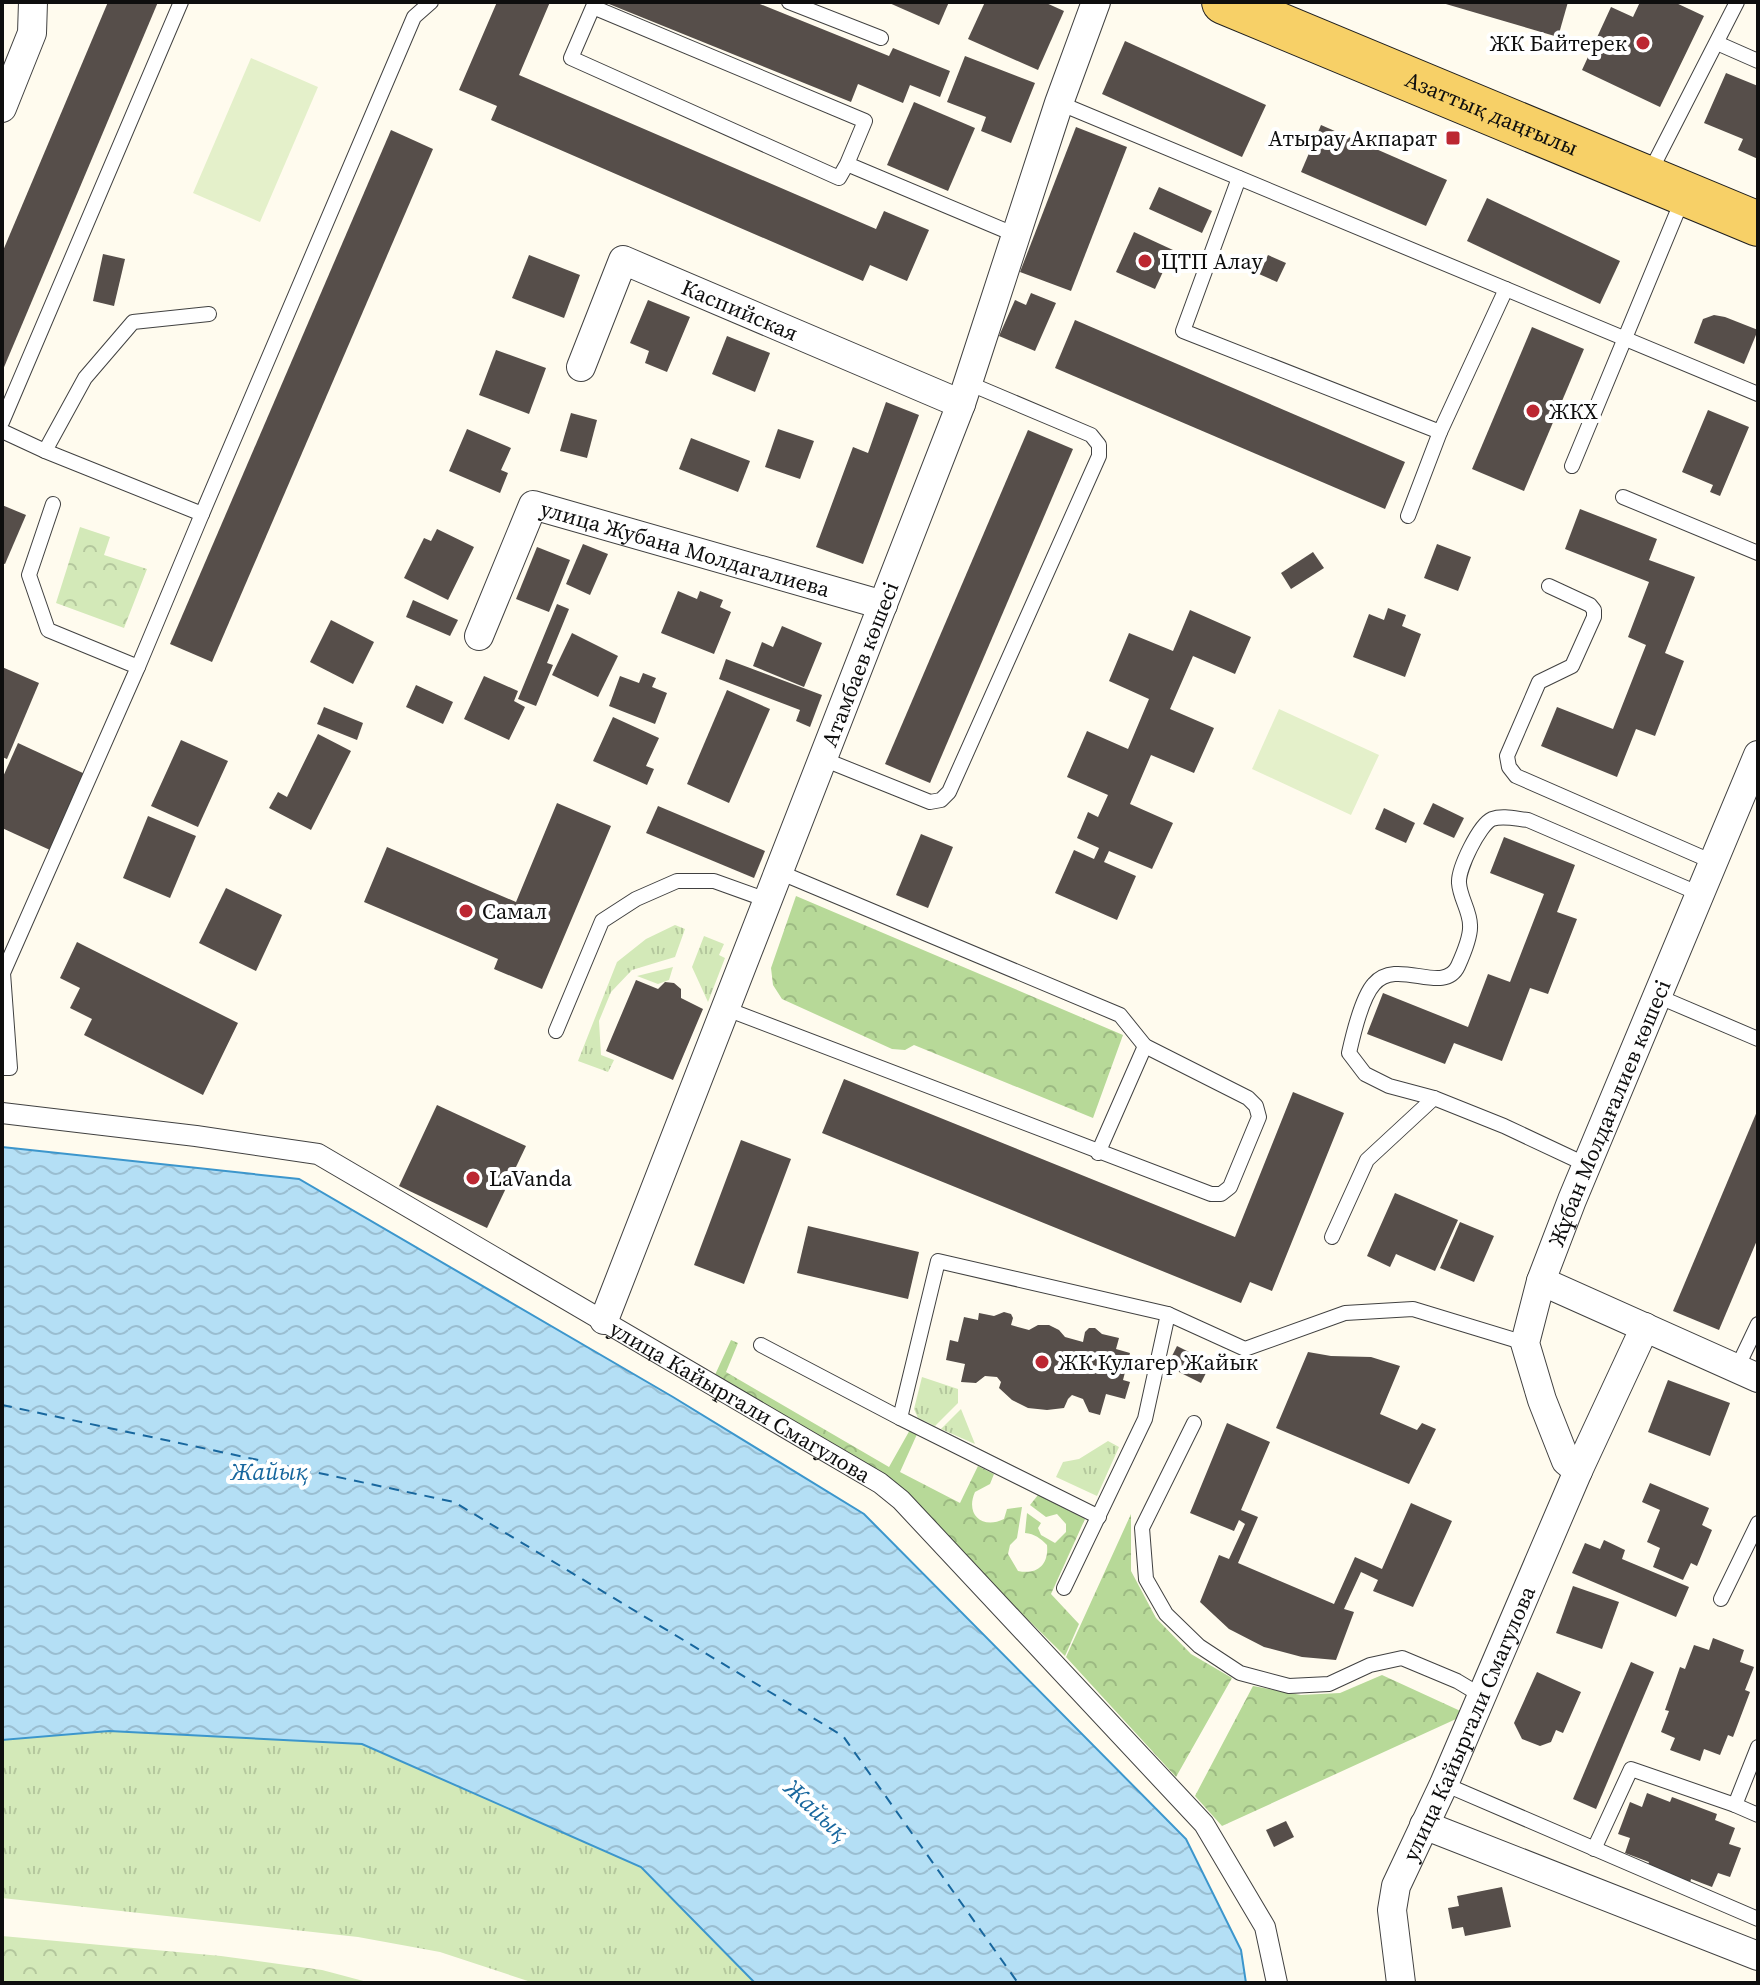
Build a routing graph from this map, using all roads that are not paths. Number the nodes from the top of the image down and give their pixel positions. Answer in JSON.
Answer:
{"nodes":[{"id":1,"x":33,"y":2,"type":"edge"},
{"id":2,"x":181,"y":2,"type":"edge"},
{"id":3,"x":431,"y":2,"type":"edge"},
{"id":4,"x":789,"y":2,"type":"edge"},
{"id":5,"x":1096,"y":2,"type":"edge"},
{"id":6,"x":1224,"y":2,"type":"edge"},
{"id":7,"x":1737,"y":2,"type":"edge"},
{"id":8,"x":881,"y":38,"type":"dead end"},
{"id":9,"x":1717,"y":43,"type":"junction"},
{"id":10,"x":1758,"y":61,"type":"edge"},
{"id":11,"x":1059,"y":103,"type":"junction"},
{"id":12,"x":2,"y":108,"type":"edge"},
{"id":13,"x":847,"y":164,"type":"junction"},
{"id":14,"x":1239,"y":178,"type":"junction"},
{"id":15,"x":1666,"y":186,"type":"junction"},
{"id":16,"x":1758,"y":224,"type":"edge"},
{"id":17,"x":1016,"y":235,"type":"junction"},
{"id":18,"x":1506,"y":289,"type":"junction"},
{"id":19,"x":209,"y":314,"type":"dead end"},
{"id":20,"x":1625,"y":338,"type":"junction"},
{"id":21,"x":581,"y":367,"type":"dead end"},
{"id":22,"x":964,"y":394,"type":"junction"},
{"id":23,"x":1758,"y":394,"type":"edge"},
{"id":24,"x":2,"y":422,"type":"edge"},
{"id":25,"x":2,"y":431,"type":"edge"},
{"id":26,"x":1440,"y":432,"type":"junction"},
{"id":27,"x":45,"y":451,"type":"junction"},
{"id":28,"x":1572,"y":466,"type":"dead end"},
{"id":29,"x":1623,"y":497,"type":"dead end"},
{"id":30,"x":53,"y":504,"type":"dead end"},
{"id":31,"x":202,"y":514,"type":"junction"},
{"id":32,"x":1408,"y":516,"type":"dead end"},
{"id":33,"x":1758,"y":553,"type":"edge"},
{"id":34,"x":1549,"y":586,"type":"dead end"},
{"id":35,"x":883,"y":605,"type":"junction"},
{"id":36,"x":479,"y":636,"type":"dead end"},
{"id":37,"x":138,"y":667,"type":"junction"},
{"id":38,"x":1758,"y":755,"type":"edge"},
{"id":39,"x":823,"y":759,"type":"junction"},
{"id":40,"x":1713,"y":862,"type":"junction"},
{"id":41,"x":779,"y":872,"type":"junction"},
{"id":42,"x":1700,"y":894,"type":"junction"},
{"id":43,"x":767,"y":900,"type":"junction"},
{"id":44,"x":3,"y":972,"type":"edge"},
{"id":45,"x":1657,"y":996,"type":"junction"},
{"id":46,"x":724,"y":1008,"type":"junction"},
{"id":47,"x":556,"y":1031,"type":"dead end"},
{"id":48,"x":1758,"y":1039,"type":"edge"},
{"id":49,"x":1145,"y":1046,"type":"junction"},
{"id":50,"x":2,"y":1068,"type":"edge"},
{"id":51,"x":1434,"y":1098,"type":"junction"},
{"id":52,"x":2,"y":1113,"type":"edge"},
{"id":53,"x":1098,"y":1153,"type":"junction"},
{"id":54,"x":1587,"y":1165,"type":"junction"},
{"id":55,"x":1332,"y":1237,"type":"dead end"},
{"id":56,"x":1541,"y":1281,"type":"junction"},
{"id":57,"x":1168,"y":1314,"type":"junction"},
{"id":58,"x":604,"y":1320,"type":"junction"},
{"id":59,"x":1758,"y":1324,"type":"edge"},
{"id":60,"x":1645,"y":1327,"type":"junction"},
{"id":61,"x":1525,"y":1343,"type":"junction"},
{"id":62,"x":761,"y":1345,"type":"dead end"},
{"id":63,"x":1748,"y":1373,"type":"edge"},
{"id":64,"x":900,"y":1418,"type":"junction"},
{"id":65,"x":1194,"y":1423,"type":"dead end"},
{"id":66,"x":1578,"y":1471,"type":"junction"},
{"id":67,"x":1099,"y":1517,"type":"junction"},
{"id":68,"x":1758,"y":1523,"type":"edge"},
{"id":69,"x":1064,"y":1588,"type":"dead end"},
{"id":70,"x":1721,"y":1599,"type":"dead end"},
{"id":71,"x":1482,"y":1696,"type":"junction"},
{"id":72,"x":1758,"y":1747,"type":"edge"},
{"id":73,"x":1444,"y":1784,"type":"junction"},
{"id":74,"x":1735,"y":1805,"type":"junction"},
{"id":75,"x":1758,"y":1815,"type":"edge"},
{"id":76,"x":1424,"y":1825,"type":"junction"},
{"id":77,"x":1594,"y":1849,"type":"junction"},
{"id":78,"x":1758,"y":1919,"type":"edge"},
{"id":79,"x":1758,"y":1956,"type":"edge"},
{"id":80,"x":1277,"y":1983,"type":"edge"},
{"id":81,"x":1401,"y":1983,"type":"edge"}],
"edges":[{"from":1,"to":12,"type":"street"},
{"from":2,"to":24,"type":"lane"},
{"from":3,"to":31,"type":"lane"},
{"from":4,"to":8,"type":"lane"},
{"from":5,"to":11,"type":"street","name":"Атамбаев көшесі"},
{"from":6,"to":15,"type":"main road","name":"Азаттық даңғылы"},
{"from":7,"to":9,"type":"lane"},
{"from":9,"to":10,"type":"lane"},
{"from":9,"to":15,"type":"lane"},
{"from":11,"to":14,"type":"lane"},
{"from":11,"to":17,"type":"street","name":"Атамбаев көшесі"},
{"from":13,"to":13,"type":"lane"},
{"from":13,"to":17,"type":"lane"},
{"from":14,"to":18,"type":"lane"},
{"from":14,"to":26,"type":"lane"},
{"from":15,"to":16,"type":"main road","name":"Азаттық даңғылы"},
{"from":15,"to":20,"type":"lane"},
{"from":17,"to":22,"type":"street","name":"Атамбаев көшесі"},
{"from":18,"to":20,"type":"lane"},
{"from":18,"to":26,"type":"lane"},
{"from":19,"to":27,"type":"lane"},
{"from":20,"to":23,"type":"lane"},
{"from":20,"to":28,"type":"lane"},
{"from":21,"to":22,"type":"street","name":"Каспийская"},
{"from":22,"to":35,"type":"street","name":"Атамбаев көшесі"},
{"from":22,"to":39,"type":"lane"},
{"from":25,"to":27,"type":"lane"},
{"from":26,"to":32,"type":"lane"},
{"from":27,"to":31,"type":"lane"},
{"from":29,"to":33,"type":"lane"},
{"from":30,"to":37,"type":"lane"},
{"from":31,"to":37,"type":"lane"},
{"from":34,"to":40,"type":"lane"},
{"from":35,"to":36,"type":"street","name":"улица Жубана Молдагалиева"},
{"from":35,"to":39,"type":"street","name":"Атамбаев көшесі"},
{"from":37,"to":44,"type":"lane"},
{"from":38,"to":40,"type":"street","name":"Жұбан Молдағалиев көшесі"},
{"from":39,"to":41,"type":"street","name":"Атамбаев көшесі"},
{"from":40,"to":42,"type":"street","name":"Жұбан Молдағалиев көшесі"},
{"from":41,"to":43,"type":"street","name":"Атамбаев көшесі"},
{"from":41,"to":49,"type":"lane"},
{"from":42,"to":45,"type":"street","name":"Жұбан Молдағалиев көшесі"},
{"from":42,"to":51,"type":"lane"},
{"from":43,"to":46,"type":"street","name":"Атамбаев көшесі"},
{"from":43,"to":47,"type":"lane"},
{"from":44,"to":50,"type":"lane"},
{"from":45,"to":48,"type":"lane"},
{"from":45,"to":54,"type":"street","name":"Жұбан Молдағалиев көшесі"},
{"from":46,"to":53,"type":"lane"},
{"from":46,"to":58,"type":"street","name":"Атамбаев көшесі"},
{"from":49,"to":53,"type":"lane"},
{"from":49,"to":53,"type":"lane"},
{"from":51,"to":54,"type":"lane"},
{"from":51,"to":55,"type":"lane"},
{"from":52,"to":58,"type":"street","name":"улица Кайыргали Смагулова"},
{"from":54,"to":56,"type":"street","name":"Жұбан Молдағалиев көшесі"},
{"from":56,"to":60,"type":"street"},
{"from":56,"to":61,"type":"street","name":"Жұбан Молдағалиев көшесі"},
{"from":57,"to":61,"type":"lane"},
{"from":57,"to":64,"type":"lane"},
{"from":57,"to":67,"type":"lane"},
{"from":58,"to":80,"type":"street","name":"улица Кайыргали Смагулова"},
{"from":59,"to":63,"type":"lane"},
{"from":60,"to":63,"type":"street"},
{"from":60,"to":66,"type":"street","name":"улица Кайыргали Смагулова"},
{"from":61,"to":66,"type":"street"},
{"from":62,"to":64,"type":"lane"},
{"from":64,"to":67,"type":"lane"},
{"from":65,"to":71,"type":"lane"},
{"from":66,"to":71,"type":"street","name":"улица Кайыргали Смагулова"},
{"from":67,"to":69,"type":"lane"},
{"from":68,"to":70,"type":"lane"},
{"from":71,"to":73,"type":"street","name":"улица Кайыргали Смагулова"},
{"from":72,"to":74,"type":"lane"},
{"from":73,"to":76,"type":"street","name":"улица Кайыргали Смагулова"},
{"from":73,"to":77,"type":"lane"},
{"from":74,"to":75,"type":"lane"},
{"from":74,"to":77,"type":"lane"},
{"from":76,"to":79,"type":"street"},
{"from":76,"to":81,"type":"street","name":"улица Кайыргали Смагулова"},
{"from":77,"to":78,"type":"lane"}]}
